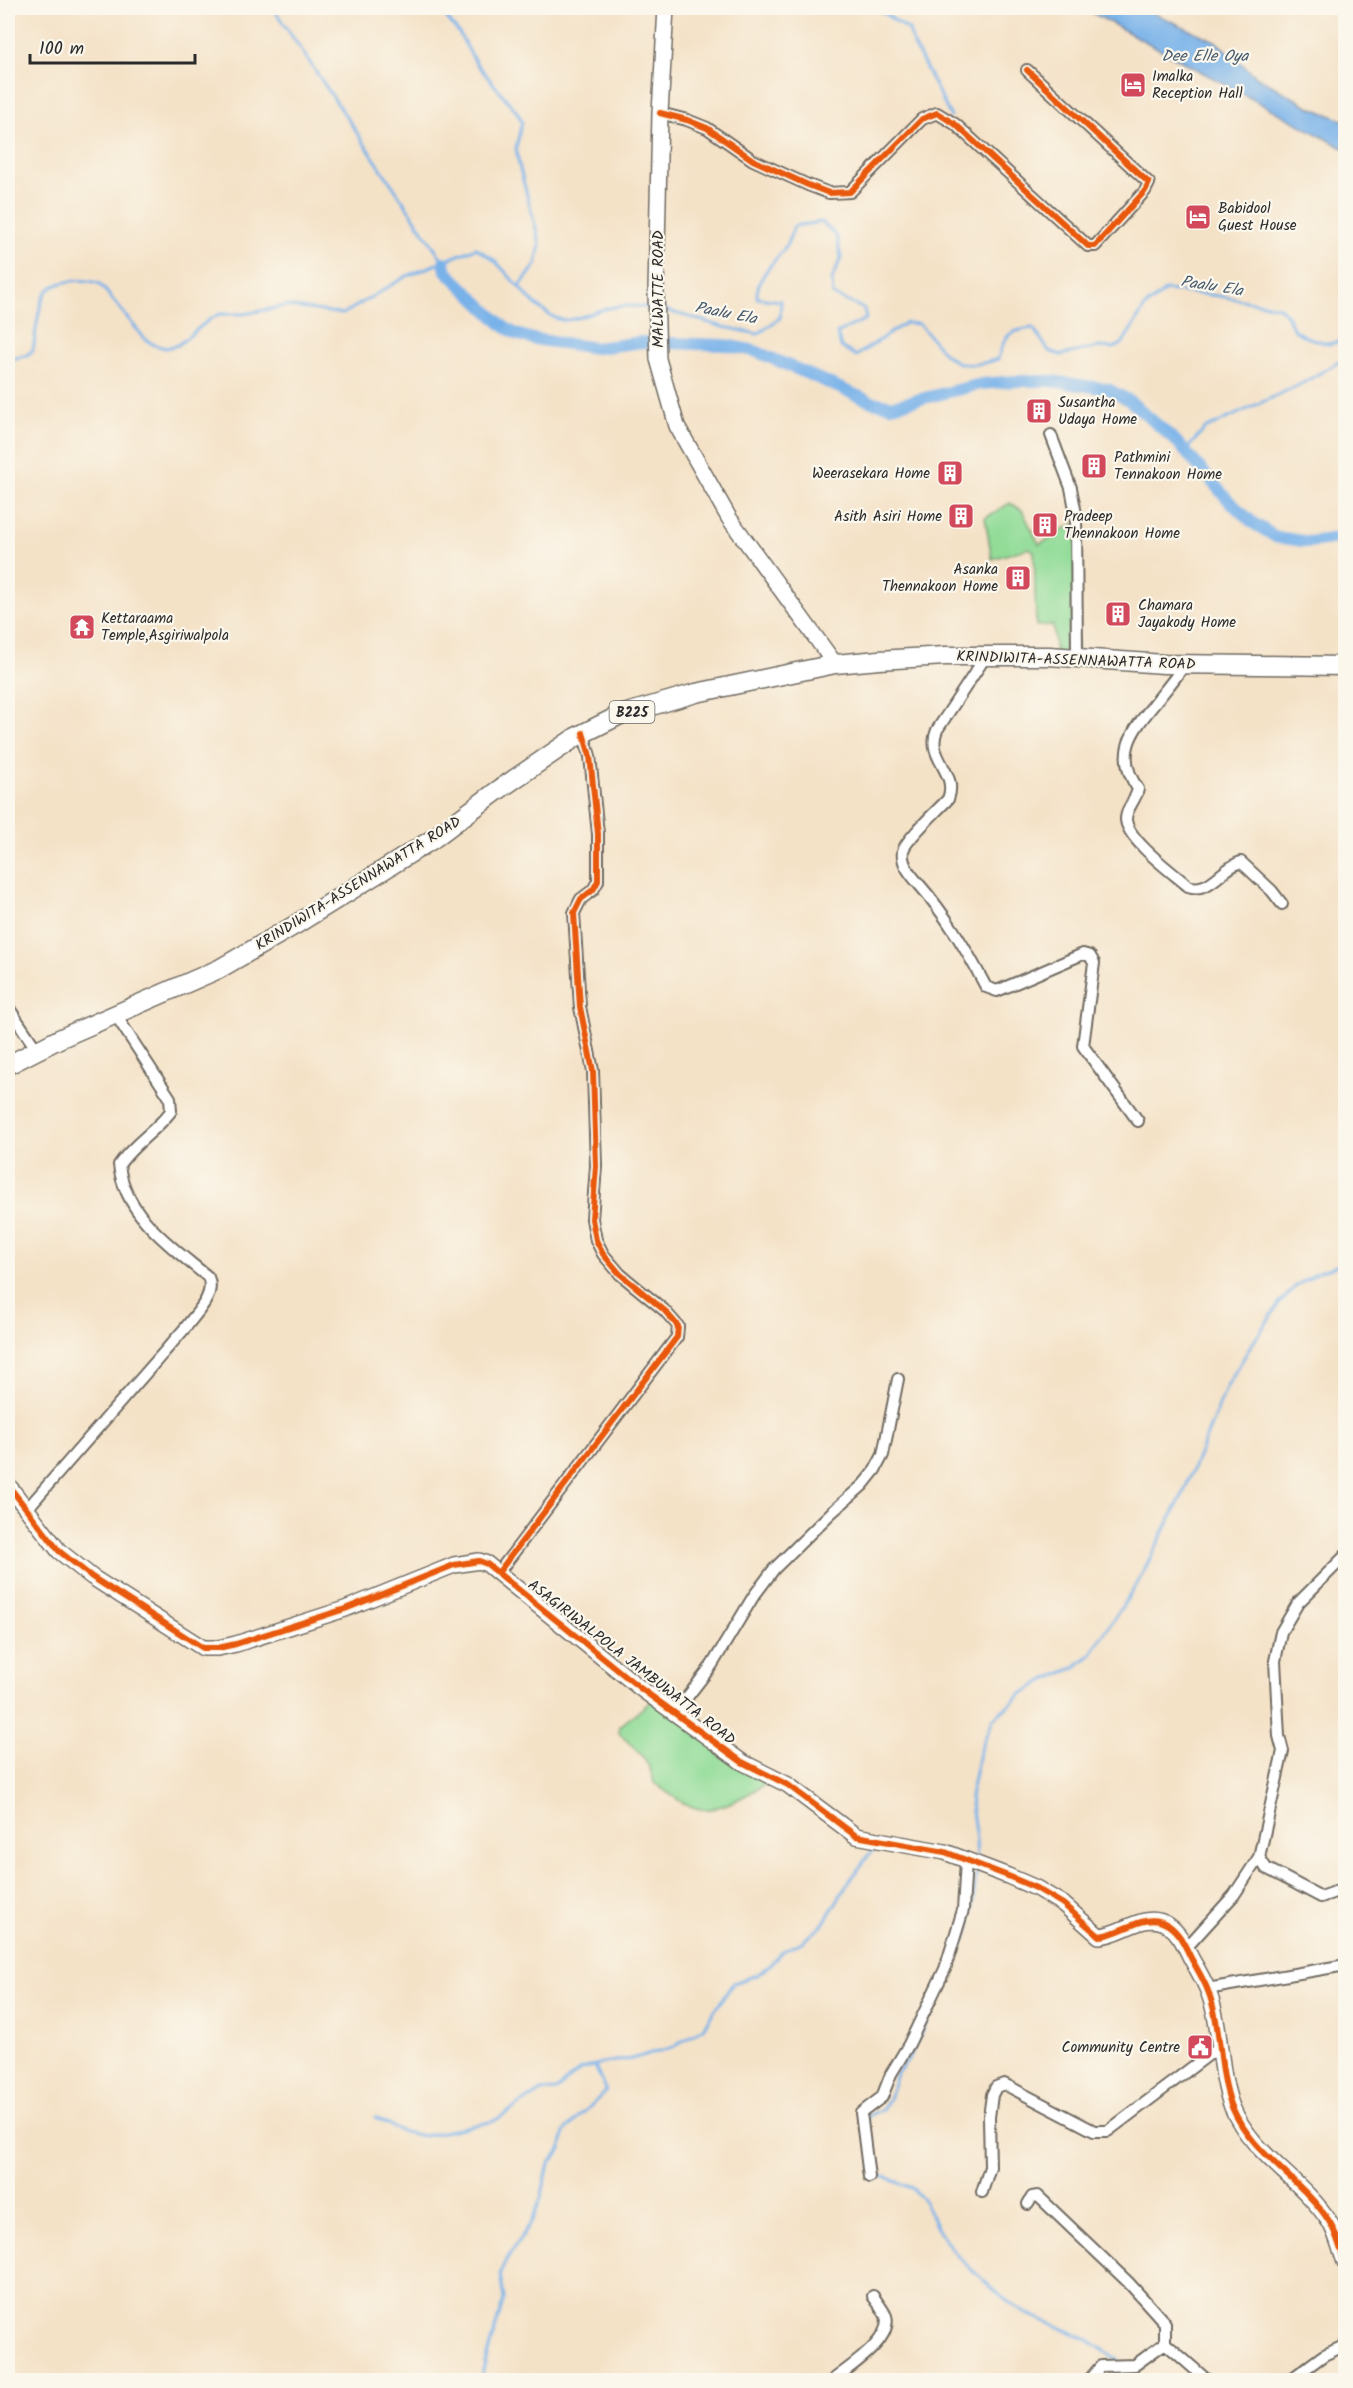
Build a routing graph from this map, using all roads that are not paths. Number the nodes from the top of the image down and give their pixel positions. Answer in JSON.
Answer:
{"nodes":[{"id":1,"x":666,"y":8,"type":"edge"},
{"id":2,"x":1027,"y":70,"type":"dead end"},
{"id":3,"x":660,"y":113,"type":"junction"},
{"id":4,"x":1051,"y":435,"type":"dead end"},
{"id":5,"x":986,"y":656,"type":"junction"},
{"id":6,"x":1077,"y":658,"type":"junction"},
{"id":7,"x":835,"y":664,"type":"junction"},
{"id":8,"x":1185,"y":664,"type":"junction"},
{"id":9,"x":1346,"y":666,"type":"edge"},
{"id":10,"x":583,"y":733,"type":"junction"},
{"id":11,"x":1282,"y":904,"type":"dead end"},
{"id":12,"x":8,"y":1007,"type":"edge"},
{"id":13,"x":115,"y":1014,"type":"junction"},
{"id":14,"x":37,"y":1050,"type":"junction"},
{"id":15,"x":8,"y":1065,"type":"edge"},
{"id":16,"x":1138,"y":1121,"type":"dead end"},
{"id":17,"x":898,"y":1379,"type":"dead end"},
{"id":18,"x":8,"y":1485,"type":"edge"},
{"id":19,"x":26,"y":1510,"type":"junction"},
{"id":20,"x":1346,"y":1555,"type":"edge"},
{"id":21,"x":498,"y":1573,"type":"junction"},
{"id":22,"x":675,"y":1713,"type":"junction"},
{"id":23,"x":1259,"y":1857,"type":"junction"},
{"id":24,"x":966,"y":1860,"type":"junction"},
{"id":25,"x":1346,"y":1888,"type":"edge"},
{"id":26,"x":1186,"y":1948,"type":"junction"},
{"id":27,"x":1346,"y":1965,"type":"edge"},
{"id":28,"x":1207,"y":1989,"type":"junction"},
{"id":29,"x":1220,"y":2050,"type":"junction"},
{"id":30,"x":869,"y":2177,"type":"dead end"},
{"id":31,"x":982,"y":2192,"type":"dead end"},
{"id":32,"x":1028,"y":2204,"type":"dead end"},
{"id":33,"x":1346,"y":2264,"type":"edge"},
{"id":34,"x":873,"y":2296,"type":"dead end"},
{"id":35,"x":1164,"y":2343,"type":"junction"},
{"id":36,"x":1346,"y":2344,"type":"edge"},
{"id":37,"x":833,"y":2380,"type":"edge"},
{"id":38,"x":1089,"y":2380,"type":"edge"},
{"id":39,"x":1207,"y":2380,"type":"edge"},
{"id":40,"x":1290,"y":2380,"type":"edge"}],
"edges":[{"from":1,"to":3,"type":"street","name":"MALWATTE ROAD"},
{"from":2,"to":3,"type":"street"},
{"from":3,"to":7,"type":"street","name":"MALWATTE ROAD"},
{"from":4,"to":6,"type":"street"},
{"from":5,"to":6,"type":"main road","name":"KRINDIWITA-ASSENNAWATTA ROAD","number":"B225"},
{"from":5,"to":7,"type":"main road","name":"KRINDIWITA-ASSENNAWATTA ROAD","number":"B225"},
{"from":5,"to":16,"type":"street"},
{"from":6,"to":8,"type":"main road","name":"KRINDIWITA-ASSENNAWATTA ROAD","number":"B225"},
{"from":7,"to":10,"type":"main road","name":"KRINDIWITA-ASSENNAWATTA ROAD","number":"B225"},
{"from":8,"to":9,"type":"main road","name":"KRINDIWITA-ASSENNAWATTA ROAD","number":"B225"},
{"from":8,"to":11,"type":"street"},
{"from":10,"to":13,"type":"main road","name":"KRINDIWITA-ASSENNAWATTA ROAD","number":"B225"},
{"from":10,"to":21,"type":"street"},
{"from":12,"to":14,"type":"street"},
{"from":13,"to":14,"type":"main road","name":"KRINDIWITA-ASSENNAWATTA ROAD","number":"B225"},
{"from":13,"to":19,"type":"street"},
{"from":14,"to":15,"type":"main road","name":"KRINDIWITA-ASSENNAWATTA ROAD","number":"B225"},
{"from":17,"to":22,"type":"street"},
{"from":18,"to":19,"type":"street","name":"ASAGIRIWALPOLA JAMBUWATTA ROAD"},
{"from":19,"to":21,"type":"street","name":"ASAGIRIWALPOLA JAMBUWATTA ROAD"},
{"from":20,"to":23,"type":"street"},
{"from":21,"to":22,"type":"street","name":"ASAGIRIWALPOLA JAMBUWATTA ROAD"},
{"from":22,"to":24,"type":"street","name":"ASAGIRIWALPOLA JAMBUWATTA ROAD"},
{"from":23,"to":25,"type":"street"},
{"from":23,"to":26,"type":"street"},
{"from":24,"to":26,"type":"street","name":"ASAGIRIWALPOLA JAMBUWATTA ROAD"},
{"from":24,"to":30,"type":"street"},
{"from":26,"to":28,"type":"street","name":"ASAGIRIWALPOLA JAMBUWATTA ROAD"},
{"from":27,"to":28,"type":"street"},
{"from":28,"to":29,"type":"street","name":"ASAGIRIWALPOLA JAMBUWATTA ROAD"},
{"from":29,"to":31,"type":"street"},
{"from":29,"to":33,"type":"street","name":"ASAGIRIWALPOLA JAMBUWATTA ROAD"},
{"from":32,"to":35,"type":"street"},
{"from":34,"to":37,"type":"street"},
{"from":35,"to":38,"type":"street"},
{"from":35,"to":39,"type":"street"},
{"from":36,"to":40,"type":"street"}]}
